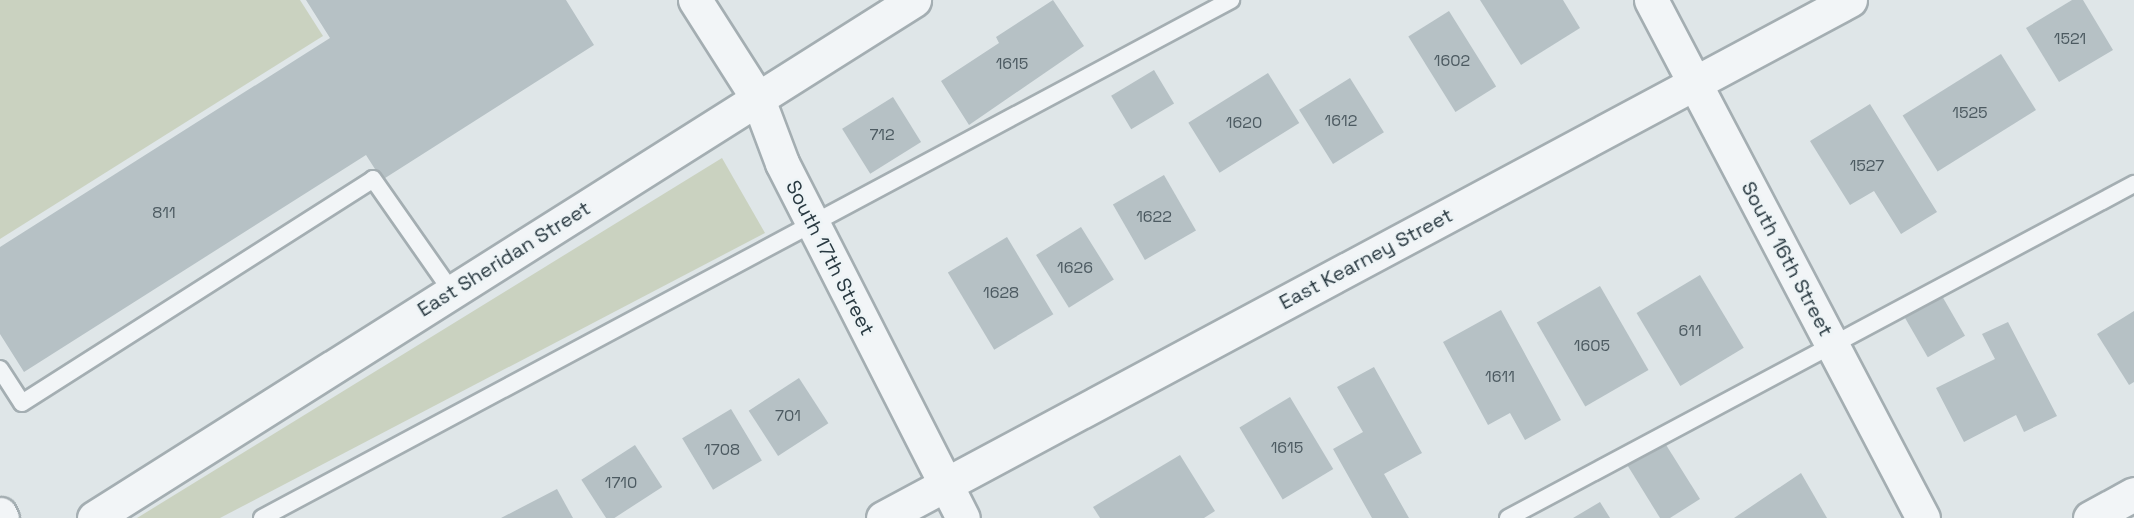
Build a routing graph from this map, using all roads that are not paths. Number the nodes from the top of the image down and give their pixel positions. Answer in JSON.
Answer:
{"nodes":[{"id":1,"x":696,"y":0,"type":"edge"},
{"id":2,"x":914,"y":0,"type":"edge"},
{"id":3,"x":1231,"y":0,"type":"edge"},
{"id":4,"x":1651,"y":0,"type":"edge"},
{"id":5,"x":1850,"y":0,"type":"edge"},
{"id":6,"x":1694,"y":84,"type":"junction"},
{"id":7,"x":758,"y":99,"type":"junction"},
{"id":8,"x":2134,"y":184,"type":"edge"},
{"id":9,"x":812,"y":222,"type":"junction"},
{"id":10,"x":452,"y":292,"type":"junction"},
{"id":11,"x":1833,"y":345,"type":"junction"},
{"id":12,"x":0,"y":369,"type":"edge"},
{"id":13,"x":945,"y":484,"type":"junction"},
{"id":14,"x":2134,"y":494,"type":"edge"},
{"id":15,"x":94,"y":518,"type":"edge"},
{"id":16,"x":262,"y":518,"type":"edge"},
{"id":17,"x":883,"y":518,"type":"edge"},
{"id":18,"x":963,"y":518,"type":"edge"},
{"id":19,"x":1508,"y":518,"type":"edge"},
{"id":20,"x":1923,"y":518,"type":"edge"},
{"id":21,"x":2090,"y":518,"type":"edge"}],
"edges":[{"from":1,"to":7,"type":"street","name":"South 17th Street"},
{"from":2,"to":7,"type":"street","name":"East Sheridan Street"},
{"from":3,"to":9,"type":"lane"},
{"from":4,"to":6,"type":"street","name":"South 16th Street"},
{"from":5,"to":6,"type":"street","name":"East Kearney Street"},
{"from":6,"to":11,"type":"street","name":"South 16th Street"},
{"from":6,"to":13,"type":"street","name":"East Kearney Street"},
{"from":7,"to":9,"type":"street","name":"South 17th Street"},
{"from":7,"to":10,"type":"street","name":"East Sheridan Street"},
{"from":8,"to":11,"type":"lane"},
{"from":9,"to":13,"type":"street","name":"South 17th Street"},
{"from":9,"to":16,"type":"lane"},
{"from":10,"to":12,"type":"lane"},
{"from":10,"to":15,"type":"street","name":"East Sheridan Street"},
{"from":11,"to":19,"type":"lane"},
{"from":11,"to":20,"type":"street","name":"South 16th Street"},
{"from":13,"to":17,"type":"street","name":"East Kearney Street"},
{"from":13,"to":18,"type":"street","name":"South 17th Street"},
{"from":14,"to":21,"type":"street"}]}
